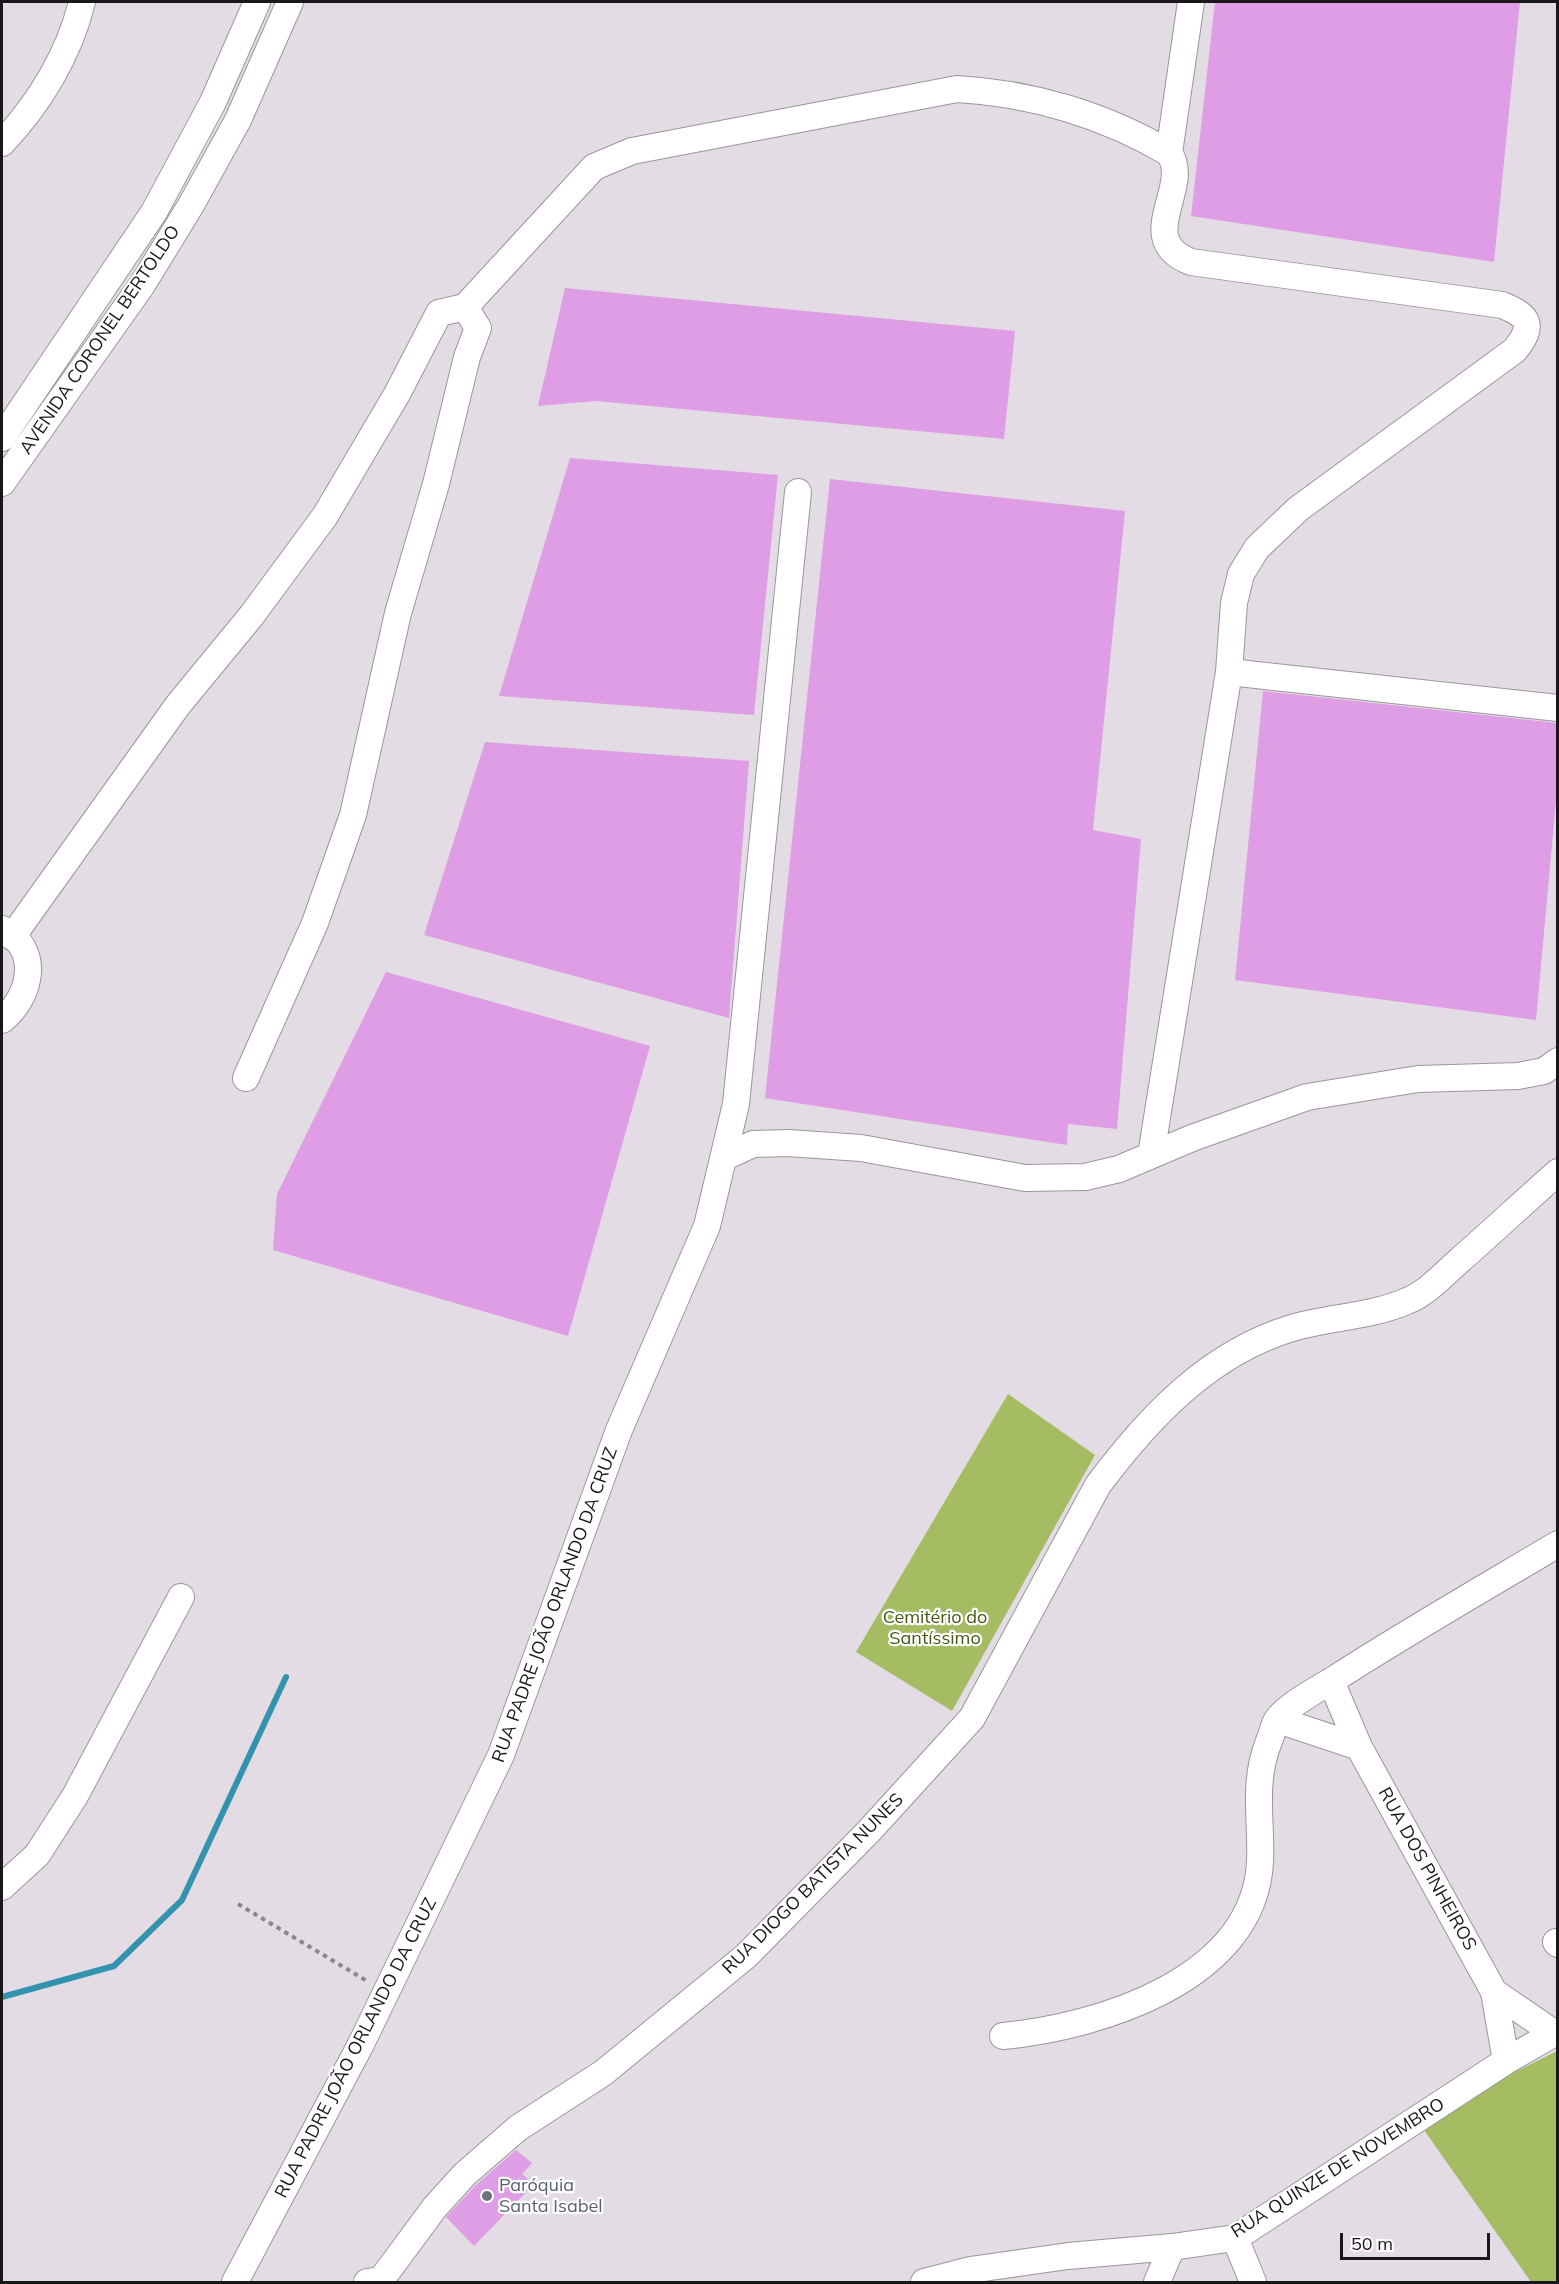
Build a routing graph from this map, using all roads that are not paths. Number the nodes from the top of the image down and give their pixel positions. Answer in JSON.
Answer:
{"nodes":[{"id":1,"x":82,"y":2,"type":"edge"},
{"id":2,"x":256,"y":2,"type":"edge"},
{"id":3,"x":290,"y":2,"type":"edge"},
{"id":4,"x":1191,"y":2,"type":"edge"},
{"id":5,"x":2,"y":143,"type":"edge"},
{"id":6,"x":1169,"y":153,"type":"junction"},
{"id":7,"x":465,"y":307,"type":"junction"},
{"id":8,"x":2,"y":438,"type":"edge"},
{"id":9,"x":2,"y":483,"type":"edge"},
{"id":10,"x":798,"y":492,"type":"dead end"},
{"id":11,"x":1229,"y":672,"type":"junction"},
{"id":12,"x":1557,"y":708,"type":"edge"},
{"id":13,"x":7,"y":933,"type":"edge"},
{"id":14,"x":2,"y":1020,"type":"edge"},
{"id":15,"x":1557,"y":1061,"type":"edge"},
{"id":16,"x":246,"y":1078,"type":"dead end"},
{"id":17,"x":1151,"y":1155,"type":"junction"},
{"id":18,"x":725,"y":1157,"type":"junction"},
{"id":19,"x":1557,"y":1172,"type":"edge"},
{"id":20,"x":1557,"y":1544,"type":"edge"},
{"id":21,"x":181,"y":1596,"type":"dead end"},
{"id":22,"x":1331,"y":1681,"type":"junction"},
{"id":23,"x":1278,"y":1719,"type":"junction"},
{"id":24,"x":1359,"y":1747,"type":"junction"},
{"id":25,"x":2,"y":1887,"type":"edge"},
{"id":26,"x":1494,"y":1992,"type":"junction"},
{"id":27,"x":1556,"y":2032,"type":"edge"},
{"id":28,"x":1003,"y":2036,"type":"dead end"},
{"id":29,"x":1506,"y":2061,"type":"junction"},
{"id":30,"x":1235,"y":2238,"type":"junction"},
{"id":31,"x":1172,"y":2247,"type":"junction"},
{"id":32,"x":377,"y":2282,"type":"edge"},
{"id":33,"x":236,"y":2283,"type":"edge"},
{"id":34,"x":924,"y":2283,"type":"edge"},
{"id":35,"x":1157,"y":2283,"type":"edge"},
{"id":36,"x":1253,"y":2283,"type":"edge"}],
"edges":[{"from":1,"to":5,"type":"street"},
{"from":2,"to":8,"type":"street","name":"AVENIDA CORONEL BERTOLDO"},
{"from":3,"to":9,"type":"street","name":"AVENIDA CORONEL BERTOLDO"},
{"from":4,"to":6,"type":"street"},
{"from":6,"to":7,"type":"street"},
{"from":6,"to":11,"type":"street"},
{"from":7,"to":13,"type":"street"},
{"from":7,"to":16,"type":"street"},
{"from":10,"to":18,"type":"street","name":"RUA PADRE JOÃO ORLANDO DA CRUZ"},
{"from":11,"to":12,"type":"street"},
{"from":11,"to":17,"type":"street"},
{"from":13,"to":14,"type":"street"},
{"from":15,"to":17,"type":"street"},
{"from":17,"to":18,"type":"street"},
{"from":18,"to":33,"type":"street","name":"RUA PADRE JOÃO ORLANDO DA CRUZ"},
{"from":19,"to":32,"type":"street","name":"RUA DIOGO BATISTA NUNES"},
{"from":20,"to":22,"type":"street"},
{"from":21,"to":25,"type":"street"},
{"from":22,"to":23,"type":"street"},
{"from":22,"to":24,"type":"street","name":"RUA DOS PINHEIROS"},
{"from":23,"to":24,"type":"street"},
{"from":23,"to":28,"type":"street"},
{"from":24,"to":26,"type":"street","name":"RUA DOS PINHEIROS"},
{"from":26,"to":27,"type":"street","name":"RUA DOS PINHEIROS"},
{"from":26,"to":29,"type":"street","name":"RUA DOS PINHEIROS"},
{"from":27,"to":29,"type":"street","name":"RUA QUINZE DE NOVEMBRO"},
{"from":29,"to":30,"type":"street","name":"RUA QUINZE DE NOVEMBRO"},
{"from":30,"to":31,"type":"street","name":"RUA QUINZE DE NOVEMBRO"},
{"from":30,"to":36,"type":"street"},
{"from":31,"to":34,"type":"street","name":"RUA QUINZE DE NOVEMBRO"},
{"from":31,"to":35,"type":"street"}]}
